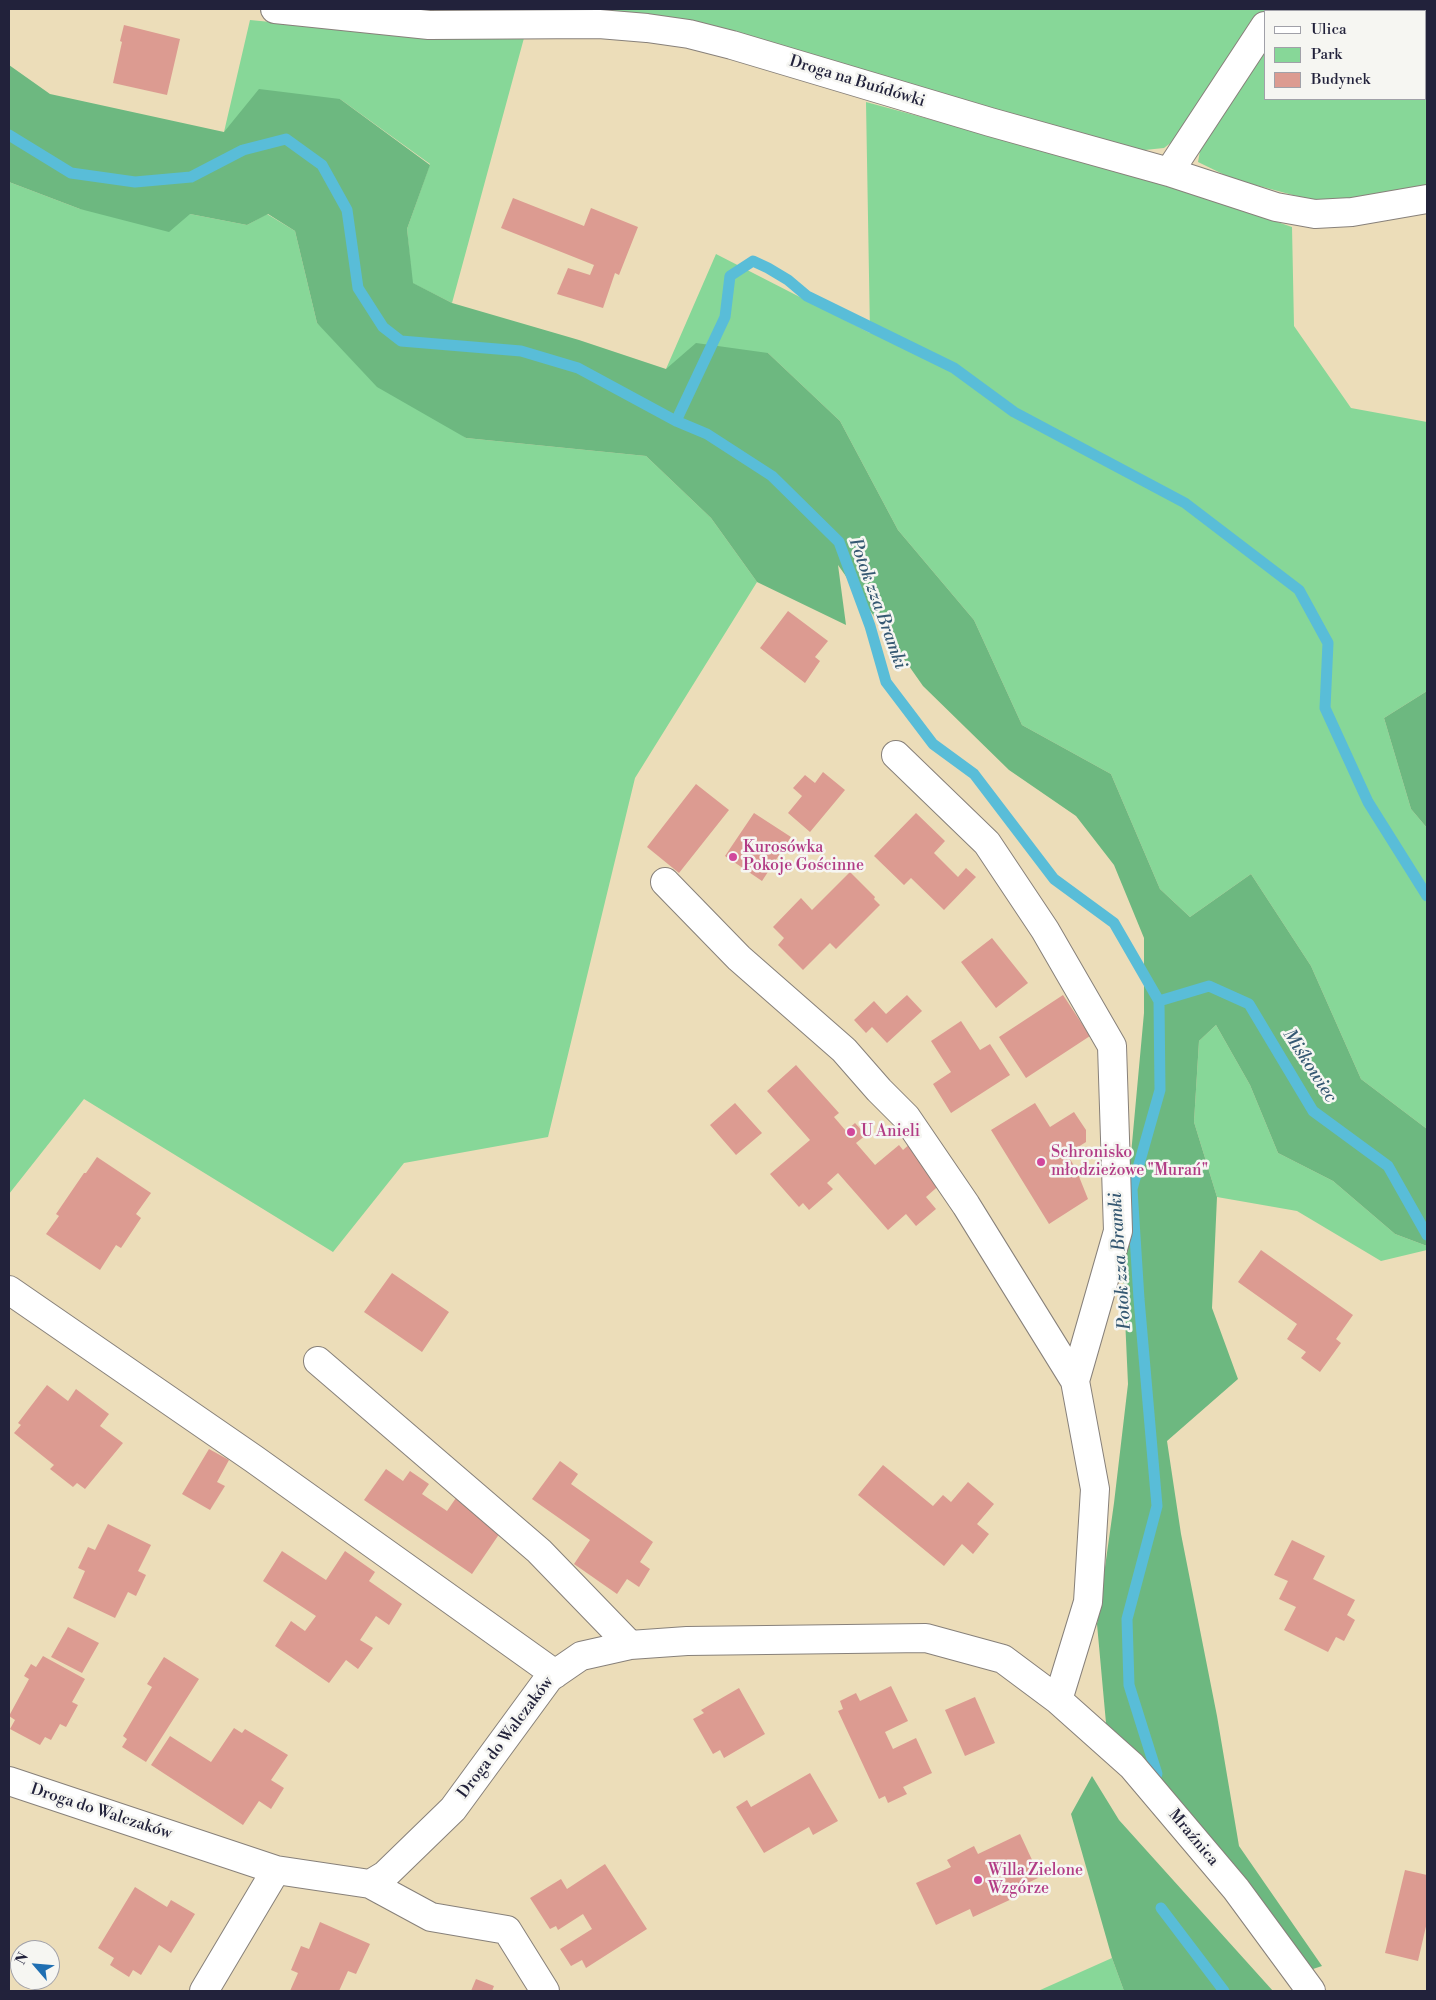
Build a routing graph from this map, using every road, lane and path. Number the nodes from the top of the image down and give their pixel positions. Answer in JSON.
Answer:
{"nodes":[{"id":1,"x":275,"y":9,"type":"edge"},
{"id":2,"x":1264,"y":28,"type":"edge"},
{"id":3,"x":1169,"y":172,"type":"junction"},
{"id":4,"x":1427,"y":199,"type":"edge"},
{"id":5,"x":896,"y":755,"type":"dead end"},
{"id":6,"x":665,"y":882,"type":"dead end"},
{"id":7,"x":9,"y":1290,"type":"edge"},
{"id":8,"x":318,"y":1361,"type":"dead end"},
{"id":9,"x":1075,"y":1381,"type":"junction"},
{"id":10,"x":630,"y":1645,"type":"junction"},
{"id":11,"x":555,"y":1674,"type":"junction"},
{"id":12,"x":1058,"y":1700,"type":"junction"},
{"id":13,"x":9,"y":1781,"type":"edge"},
{"id":14,"x":276,"y":1870,"type":"junction"},
{"id":15,"x":370,"y":1884,"type":"junction"},
{"id":16,"x":204,"y":1991,"type":"edge"},
{"id":17,"x":545,"y":1991,"type":"edge"},
{"id":18,"x":1311,"y":1991,"type":"edge"}],
"edges":[{"from":1,"to":3,"type":"street","name":"Droga na Buńdówki"},
{"from":2,"to":3,"type":"street"},
{"from":3,"to":4,"type":"street","name":"Droga na Buńdówki"},
{"from":5,"to":9,"type":"street"},
{"from":6,"to":9,"type":"street"},
{"from":7,"to":11,"type":"street"},
{"from":8,"to":10,"type":"street"},
{"from":9,"to":12,"type":"street"},
{"from":10,"to":11,"type":"street","name":"Droga do Walczaków"},
{"from":10,"to":12,"type":"street","name":"Droga do Walczaków"},
{"from":11,"to":15,"type":"street","name":"Droga do Walczaków"},
{"from":12,"to":18,"type":"street","name":"Mraźnica"},
{"from":13,"to":14,"type":"street","name":"Droga do Walczaków"},
{"from":14,"to":15,"type":"street","name":"Droga do Walczaków"},
{"from":14,"to":16,"type":"street"},
{"from":15,"to":17,"type":"street"}]}
